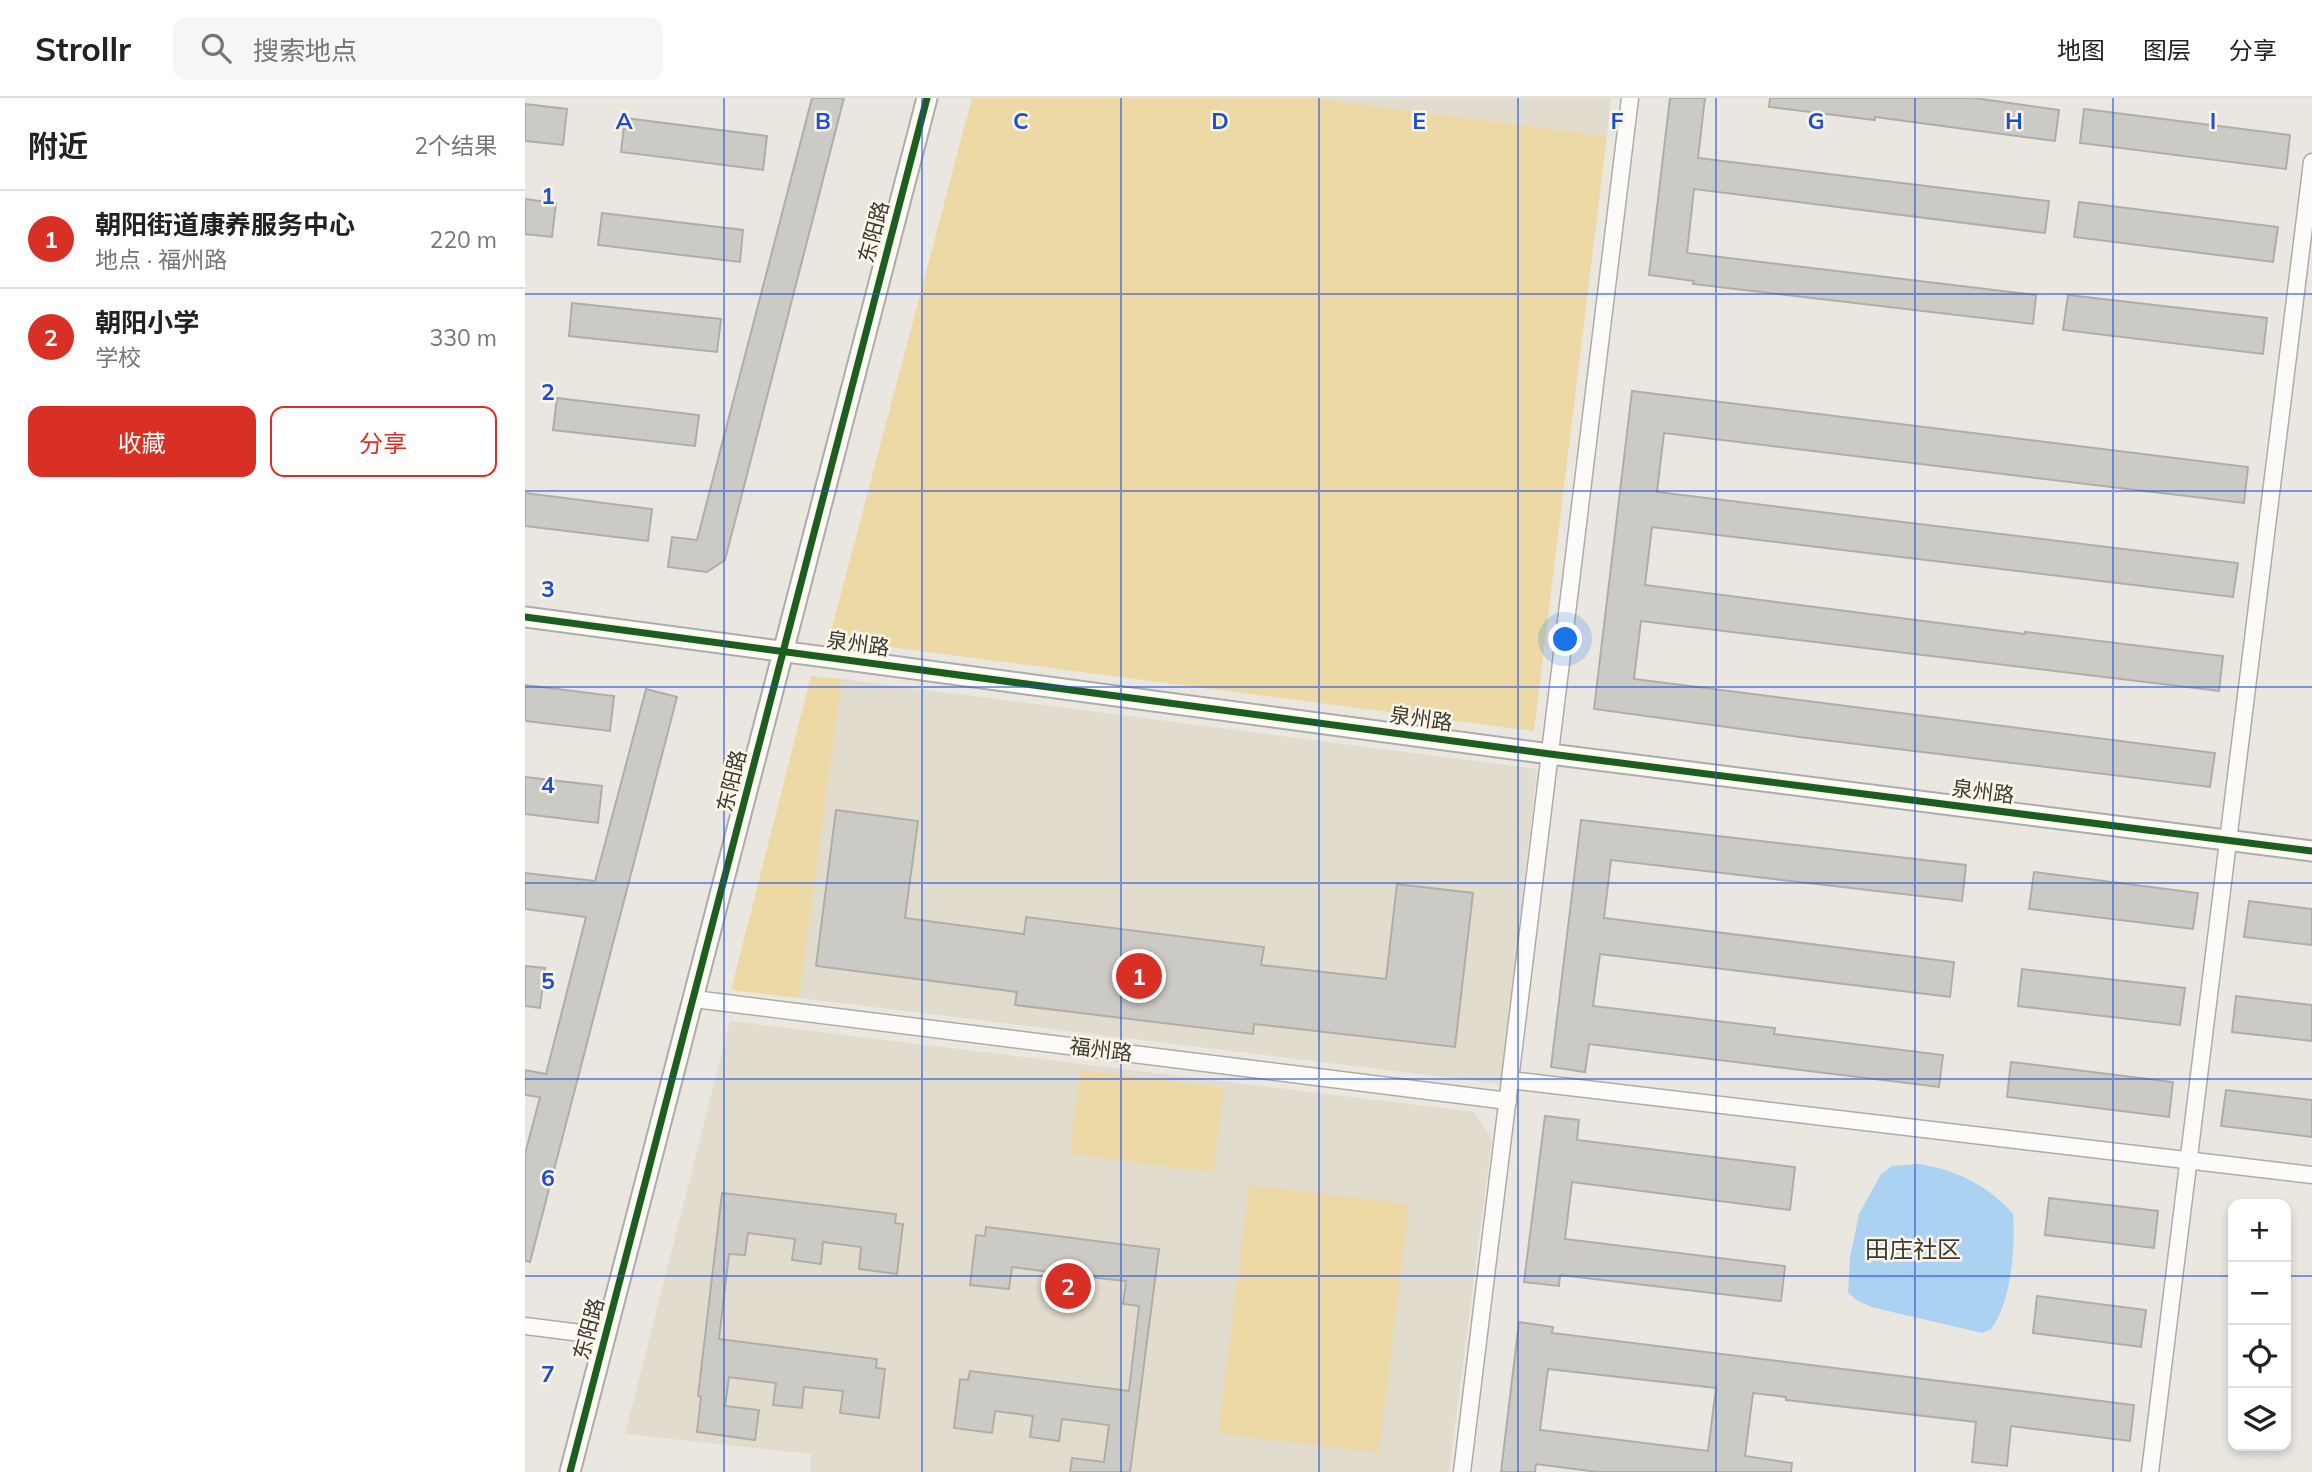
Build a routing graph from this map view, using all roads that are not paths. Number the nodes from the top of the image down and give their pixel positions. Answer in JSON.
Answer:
{"nodes":[{"id":1,"x":927,"y":98,"type":"edge"},
{"id":2,"x":1630,"y":98,"type":"edge"},
{"id":3,"x":2312,"y":162,"type":"edge"},
{"id":4,"x":525,"y":617,"type":"edge"},
{"id":5,"x":783,"y":652,"type":"junction"},
{"id":6,"x":1550,"y":754,"type":"junction"},
{"id":7,"x":2227,"y":841,"type":"junction"},
{"id":8,"x":2312,"y":851,"type":"edge"},
{"id":9,"x":694,"y":999,"type":"junction"},
{"id":10,"x":1510,"y":1080,"type":"junction"},
{"id":11,"x":1508,"y":1101,"type":"junction"},
{"id":12,"x":2188,"y":1160,"type":"junction"},
{"id":13,"x":2312,"y":1175,"type":"edge"},
{"id":14,"x":525,"y":1326,"type":"edge"},
{"id":15,"x":605,"y":1336,"type":"junction"},
{"id":16,"x":570,"y":1472,"type":"edge"},
{"id":17,"x":1462,"y":1472,"type":"edge"},
{"id":18,"x":2150,"y":1472,"type":"edge"}],
"edges":[{"from":1,"to":5,"type":"street","name":"东阳路"},
{"from":2,"to":6,"type":"street"},
{"from":3,"to":7,"type":"street"},
{"from":4,"to":5,"type":"street","name":"泉州路"},
{"from":5,"to":6,"type":"street","name":"泉州路"},
{"from":5,"to":9,"type":"street","name":"东阳路"},
{"from":6,"to":7,"type":"street","name":"泉州路"},
{"from":6,"to":10,"type":"street"},
{"from":7,"to":8,"type":"street","name":"泉州路"},
{"from":7,"to":12,"type":"street"},
{"from":9,"to":11,"type":"street","name":"福州路"},
{"from":9,"to":15,"type":"street","name":"东阳路"},
{"from":10,"to":11,"type":"street"},
{"from":10,"to":12,"type":"street"},
{"from":11,"to":17,"type":"street"},
{"from":12,"to":13,"type":"street"},
{"from":12,"to":18,"type":"street"},
{"from":14,"to":15,"type":"street"},
{"from":15,"to":16,"type":"street","name":"东阳路"}]}
